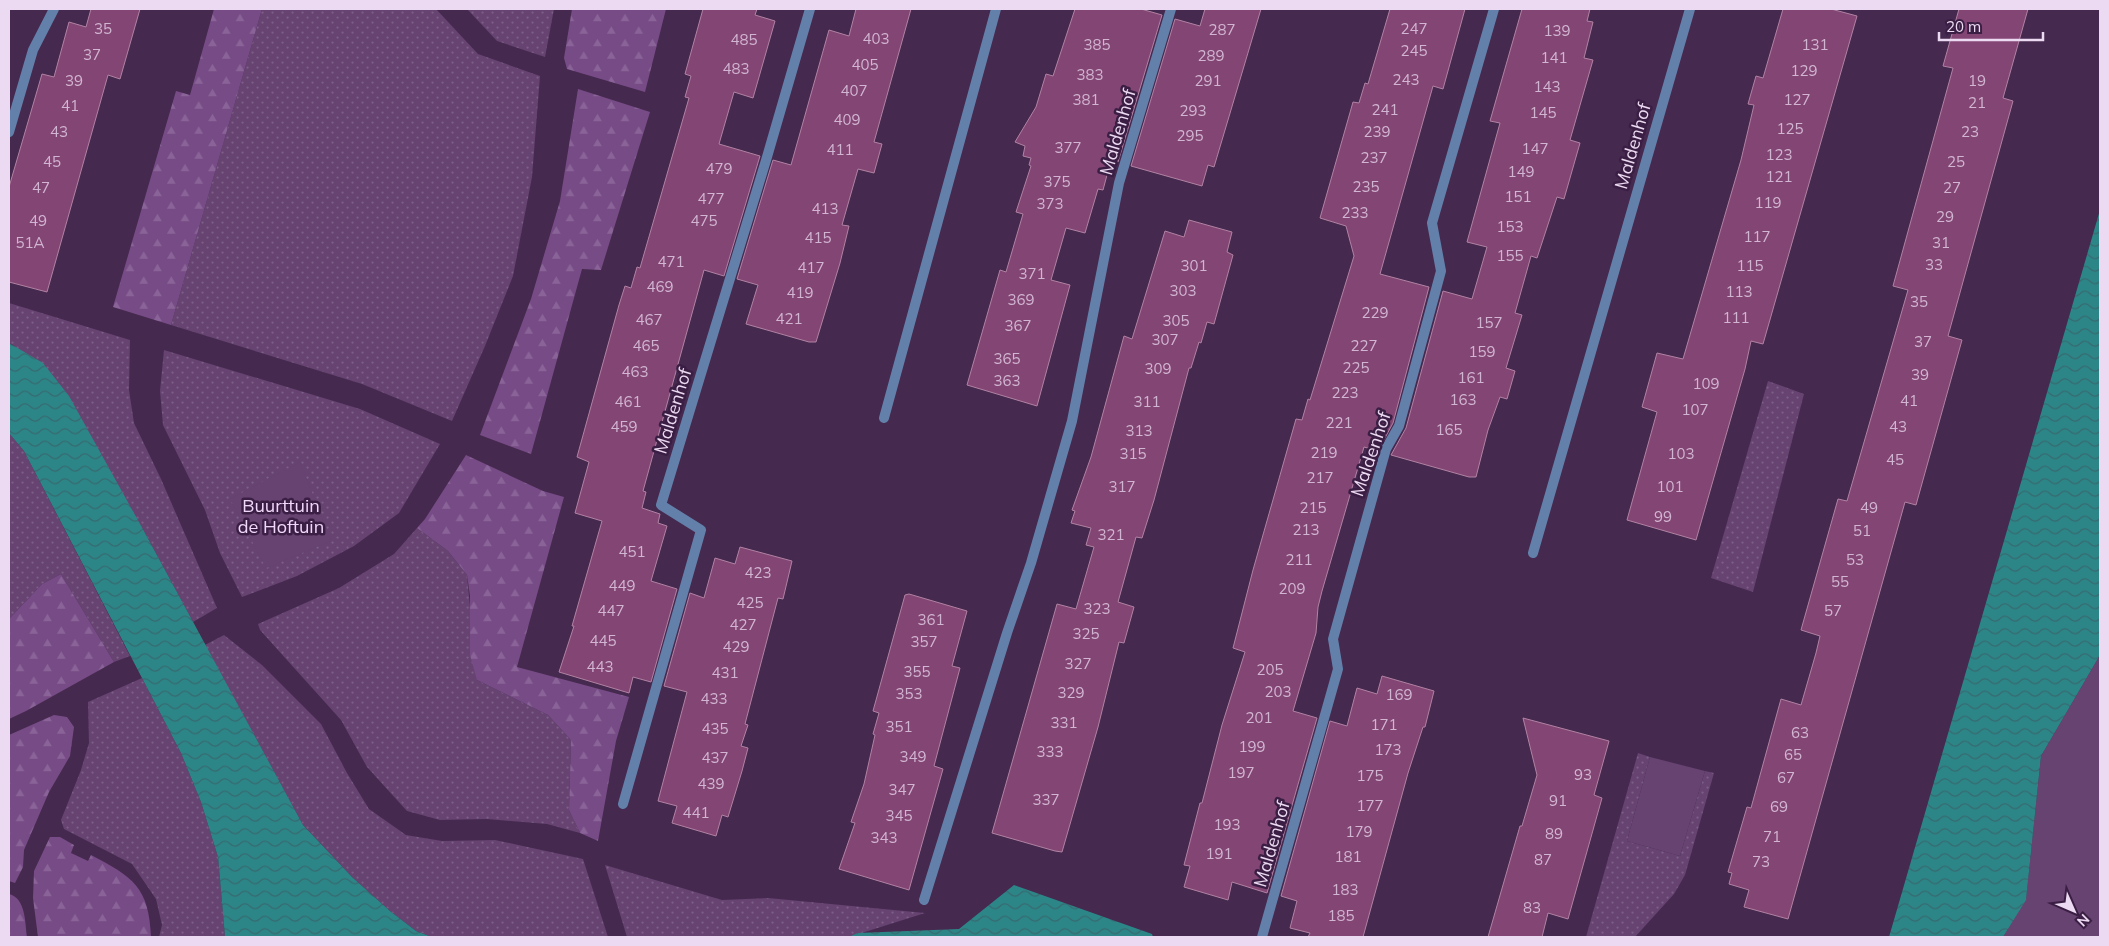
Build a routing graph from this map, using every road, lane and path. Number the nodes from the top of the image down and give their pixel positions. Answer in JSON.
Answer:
{"nodes":[{"id":1,"x":54,"y":9,"type":"edge"},
{"id":2,"x":810,"y":9,"type":"edge"},
{"id":3,"x":996,"y":9,"type":"edge"},
{"id":4,"x":1171,"y":9,"type":"edge"},
{"id":5,"x":1494,"y":9,"type":"edge"},
{"id":6,"x":1690,"y":9,"type":"edge"},
{"id":7,"x":9,"y":132,"type":"edge"},
{"id":8,"x":884,"y":418,"type":"dead end"},
{"id":9,"x":1533,"y":553,"type":"dead end"},
{"id":10,"x":623,"y":804,"type":"dead end"},
{"id":11,"x":924,"y":900,"type":"dead end"},
{"id":12,"x":1262,"y":937,"type":"edge"}],
"edges":[{"from":1,"to":7,"type":"street"},
{"from":2,"to":10,"type":"street","name":"Maldenhof"},
{"from":3,"to":8,"type":"street"},
{"from":4,"to":11,"type":"street","name":"Maldenhof"},
{"from":5,"to":12,"type":"street","name":"Maldenhof"},
{"from":6,"to":9,"type":"street","name":"Maldenhof"}]}
